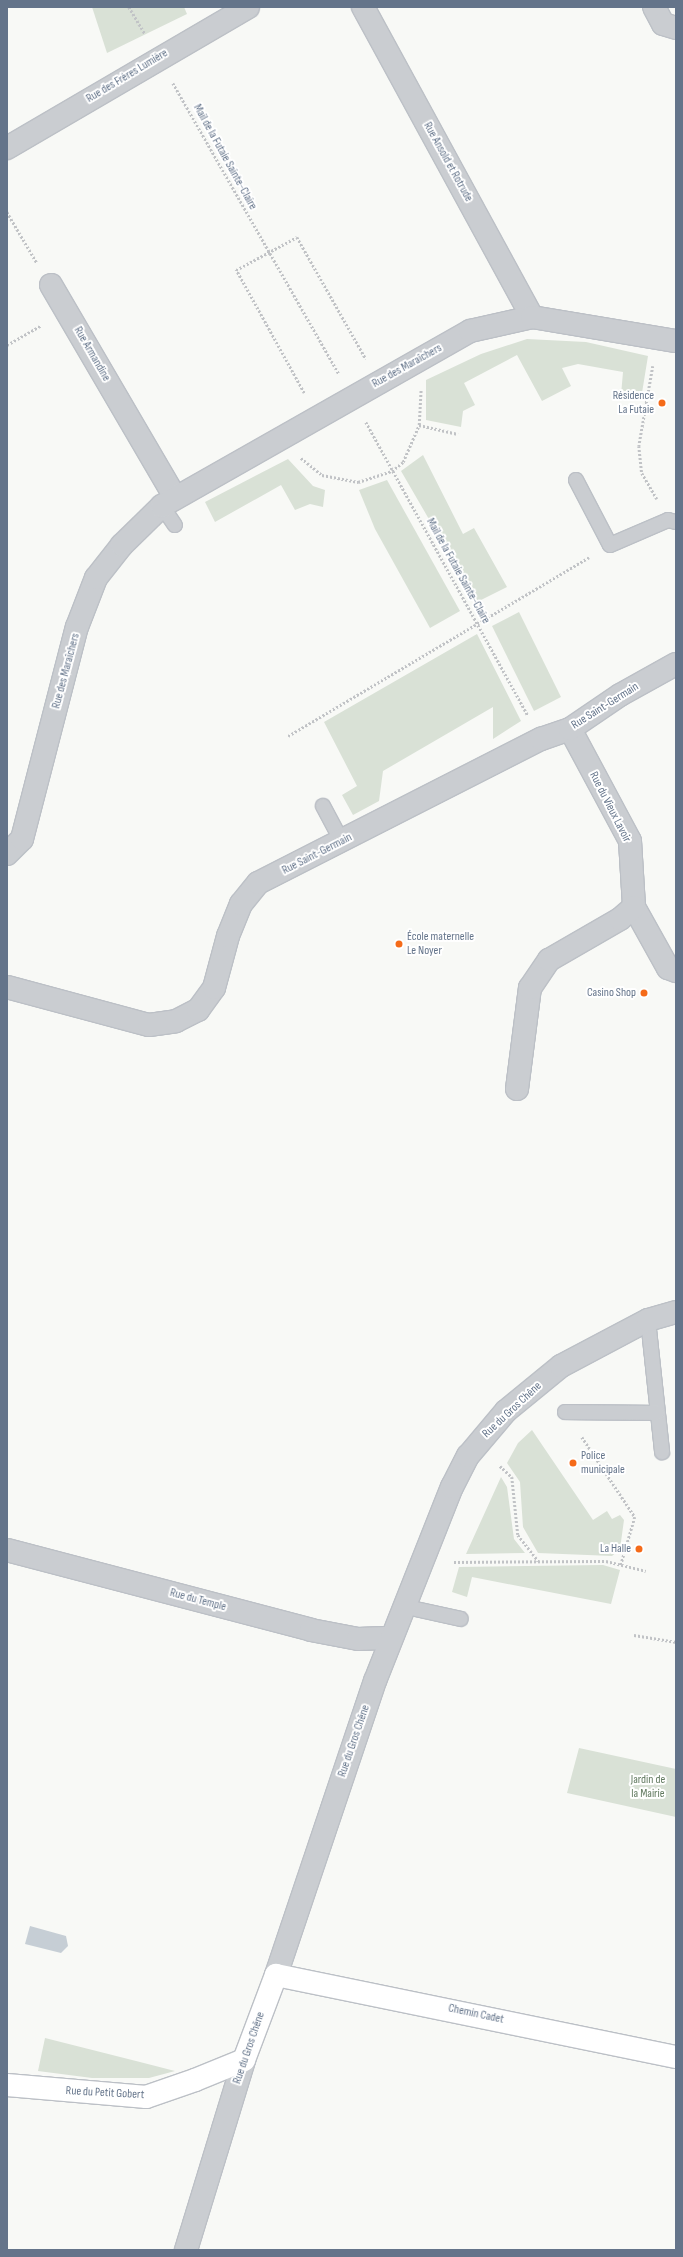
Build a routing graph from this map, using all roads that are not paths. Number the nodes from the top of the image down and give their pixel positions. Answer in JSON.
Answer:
{"nodes":[{"id":1,"x":248,"y":7,"type":"edge"},
{"id":2,"x":363,"y":7,"type":"edge"},
{"id":3,"x":654,"y":7,"type":"edge"},
{"id":4,"x":676,"y":28,"type":"edge"},
{"id":5,"x":7,"y":148,"type":"edge"},
{"id":6,"x":51,"y":286,"type":"road end"},
{"id":7,"x":532,"y":316,"type":"junction"},
{"id":8,"x":667,"y":339,"type":"edge"},
{"id":9,"x":576,"y":480,"type":"dead end"},
{"id":10,"x":169,"y":501,"type":"junction"},
{"id":11,"x":672,"y":521,"type":"edge"},
{"id":12,"x":176,"y":525,"type":"dead end"},
{"id":13,"x":676,"y":664,"type":"edge"},
{"id":14,"x":557,"y":734,"type":"junction"},
{"id":15,"x":322,"y":806,"type":"dead end"},
{"id":16,"x":342,"y":841,"type":"junction"},
{"id":17,"x":7,"y":854,"type":"edge"},
{"id":18,"x":634,"y":908,"type":"junction"},
{"id":19,"x":676,"y":972,"type":"edge"},
{"id":20,"x":7,"y":987,"type":"edge"},
{"id":21,"x":517,"y":1089,"type":"dead end"},
{"id":22,"x":676,"y":1312,"type":"edge"},
{"id":23,"x":648,"y":1320,"type":"junction"},
{"id":24,"x":565,"y":1412,"type":"road end"},
{"id":25,"x":657,"y":1413,"type":"junction"},
{"id":26,"x":662,"y":1452,"type":"dead end"},
{"id":27,"x":7,"y":1550,"type":"edge"},
{"id":28,"x":402,"y":1606,"type":"junction"},
{"id":29,"x":461,"y":1619,"type":"dead end"},
{"id":30,"x":391,"y":1638,"type":"junction"},
{"id":31,"x":276,"y":1975,"type":"junction"},
{"id":32,"x":676,"y":2057,"type":"edge"},
{"id":33,"x":244,"y":2060,"type":"junction"},
{"id":34,"x":7,"y":2085,"type":"edge"},
{"id":35,"x":186,"y":2250,"type":"edge"}],
"edges":[{"from":1,"to":5,"type":"street","name":"Rue des Frères Lumière"},
{"from":2,"to":7,"type":"street","name":"Rue Ansold et Rotrude"},
{"from":3,"to":4,"type":"street"},
{"from":6,"to":10,"type":"street","name":"Rue Armandine"},
{"from":7,"to":8,"type":"street","name":"Rue des Maraîchers"},
{"from":7,"to":10,"type":"street","name":"Rue des Maraîchers"},
{"from":9,"to":11,"type":"lane"},
{"from":10,"to":12,"type":"lane"},
{"from":10,"to":17,"type":"street","name":"Rue des Maraîchers"},
{"from":13,"to":14,"type":"street","name":"Rue Saint-Germain"},
{"from":14,"to":16,"type":"street","name":"Rue Saint-Germain"},
{"from":14,"to":18,"type":"street","name":"Rue du Vieux Lavoir"},
{"from":15,"to":16,"type":"lane"},
{"from":16,"to":20,"type":"street","name":"Rue Saint-Germain"},
{"from":18,"to":19,"type":"street","name":"Rue du Vieux Lavoir"},
{"from":18,"to":21,"type":"street"},
{"from":22,"to":23,"type":"street","name":"Rue du Gros Chêne"},
{"from":23,"to":25,"type":"lane"},
{"from":23,"to":28,"type":"street","name":"Rue du Gros Chêne"},
{"from":24,"to":25,"type":"lane"},
{"from":25,"to":26,"type":"lane"},
{"from":27,"to":30,"type":"street","name":"Rue du Temple"},
{"from":28,"to":29,"type":"lane"},
{"from":28,"to":30,"type":"street","name":"Rue du Gros Chêne"},
{"from":30,"to":31,"type":"street","name":"Rue du Gros Chêne"},
{"from":31,"to":32,"type":"street","name":"Chemin Cadet"},
{"from":31,"to":33,"type":"street","name":"Rue du Gros Chêne"},
{"from":33,"to":34,"type":"street","name":"Rue du Petit Gobert"},
{"from":33,"to":35,"type":"street","name":"Rue du Gros Chêne"}]}
